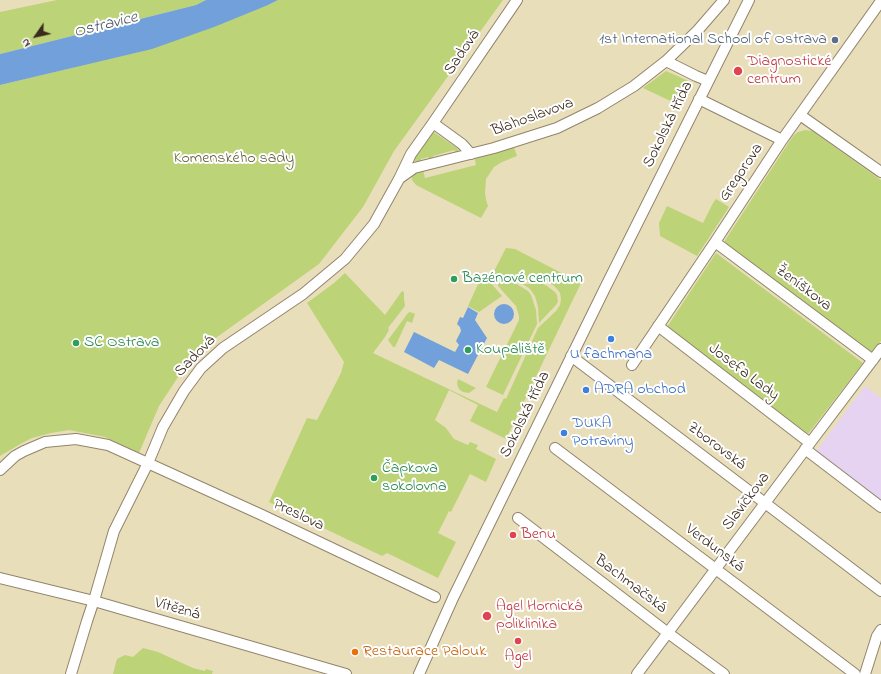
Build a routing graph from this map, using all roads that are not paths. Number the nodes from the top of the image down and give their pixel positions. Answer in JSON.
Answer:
{"nodes":[{"id":1,"x":517,"y":0,"type":"edge"},
{"id":2,"x":724,"y":0,"type":"edge"},
{"id":3,"x":749,"y":0,"type":"edge"},
{"id":4,"x":881,"y":1,"type":"edge"},
{"id":5,"x":877,"y":16,"type":"edge"},
{"id":6,"x":666,"y":61,"type":"junction"},
{"id":7,"x":708,"y":81,"type":"junction"},
{"id":8,"x":699,"y":99,"type":"junction"},
{"id":9,"x":800,"y":115,"type":"junction"},
{"id":10,"x":433,"y":123,"type":"junction"},
{"id":11,"x":782,"y":140,"type":"junction"},
{"id":12,"x":471,"y":154,"type":"junction"},
{"id":13,"x":881,"y":172,"type":"edge"},
{"id":14,"x":399,"y":179,"type":"junction"},
{"id":15,"x":715,"y":242,"type":"junction"},
{"id":16,"x":658,"y":326,"type":"junction"},
{"id":17,"x":881,"y":349,"type":"edge"},
{"id":18,"x":571,"y":356,"type":"junction"},
{"id":19,"x":873,"y":360,"type":"junction"},
{"id":20,"x":632,"y":365,"type":"dead end"},
{"id":21,"x":807,"y":446,"type":"junction"},
{"id":22,"x":555,"y":448,"type":"dead end"},
{"id":23,"x":148,"y":463,"type":"junction"},
{"id":24,"x":0,"y":470,"type":"edge"},
{"id":25,"x":765,"y":502,"type":"junction"},
{"id":26,"x":881,"y":506,"type":"edge"},
{"id":27,"x":518,"y":518,"type":"dead end"},
{"id":28,"x":716,"y":569,"type":"junction"},
{"id":29,"x":0,"y":578,"type":"edge"},
{"id":30,"x":881,"y":591,"type":"edge"},
{"id":31,"x":435,"y":597,"type":"dead end"},
{"id":32,"x":94,"y":601,"type":"junction"},
{"id":33,"x":881,"y":630,"type":"edge"},
{"id":34,"x":668,"y":633,"type":"junction"},
{"id":35,"x":71,"y":674,"type":"edge"},
{"id":36,"x":346,"y":674,"type":"edge"},
{"id":37,"x":419,"y":674,"type":"edge"},
{"id":38,"x":637,"y":674,"type":"edge"},
{"id":39,"x":724,"y":674,"type":"edge"},
{"id":40,"x":855,"y":674,"type":"edge"},
{"id":41,"x":865,"y":674,"type":"edge"}],
"edges":[{"from":1,"to":10,"type":"street","name":"Sadová"},
{"from":2,"to":6,"type":"street","name":"Blahoslavova"},
{"from":3,"to":7,"type":"street","name":"Sokolská třída"},
{"from":4,"to":5,"type":"street","name":"Gregorova"},
{"from":5,"to":9,"type":"street","name":"Gregorova"},
{"from":6,"to":7,"type":"street"},
{"from":6,"to":12,"type":"street","name":"Blahoslavova"},
{"from":7,"to":8,"type":"street","name":"Sokolská třída"},
{"from":8,"to":11,"type":"street"},
{"from":8,"to":18,"type":"street","name":"Sokolská třída"},
{"from":9,"to":11,"type":"street","name":"Gregorova"},
{"from":9,"to":13,"type":"street"},
{"from":10,"to":12,"type":"street"},
{"from":10,"to":14,"type":"street","name":"Sadová"},
{"from":11,"to":15,"type":"street","name":"Gregorova"},
{"from":12,"to":14,"type":"street","name":"Blahoslavova"},
{"from":14,"to":23,"type":"street","name":"Sadová"},
{"from":15,"to":16,"type":"street","name":"Gregorova"},
{"from":15,"to":19,"type":"street","name":"Ženíškova"},
{"from":16,"to":20,"type":"street","name":"Gregorova"},
{"from":16,"to":21,"type":"street","name":"Josefa Lady"},
{"from":17,"to":19,"type":"street","name":"Slavíčkova"},
{"from":18,"to":25,"type":"street","name":"Zborovská"},
{"from":18,"to":37,"type":"street","name":"Sokolská třída"},
{"from":19,"to":21,"type":"street","name":"Slavíčkova"},
{"from":21,"to":25,"type":"street","name":"Slavíčkova"},
{"from":21,"to":26,"type":"street","name":"Josefa Lady"},
{"from":22,"to":28,"type":"street","name":"Verdunská"},
{"from":23,"to":24,"type":"street","name":"Preslova"},
{"from":23,"to":31,"type":"street","name":"Preslova"},
{"from":23,"to":32,"type":"street","name":"Sadová"},
{"from":25,"to":28,"type":"street","name":"Slavíčkova"},
{"from":25,"to":30,"type":"street","name":"Zborovská"},
{"from":27,"to":34,"type":"street","name":"Bachmačská"},
{"from":28,"to":34,"type":"street","name":"Slavíčkova"},
{"from":28,"to":40,"type":"street","name":"Verdunská"},
{"from":29,"to":32,"type":"street","name":"Vítězná"},
{"from":32,"to":35,"type":"street","name":"Sadová"},
{"from":32,"to":36,"type":"street","name":"Vítězná"},
{"from":33,"to":41,"type":"street"},
{"from":34,"to":38,"type":"street","name":"Slavíčkova"},
{"from":34,"to":39,"type":"street","name":"Bachmačská"}]}
